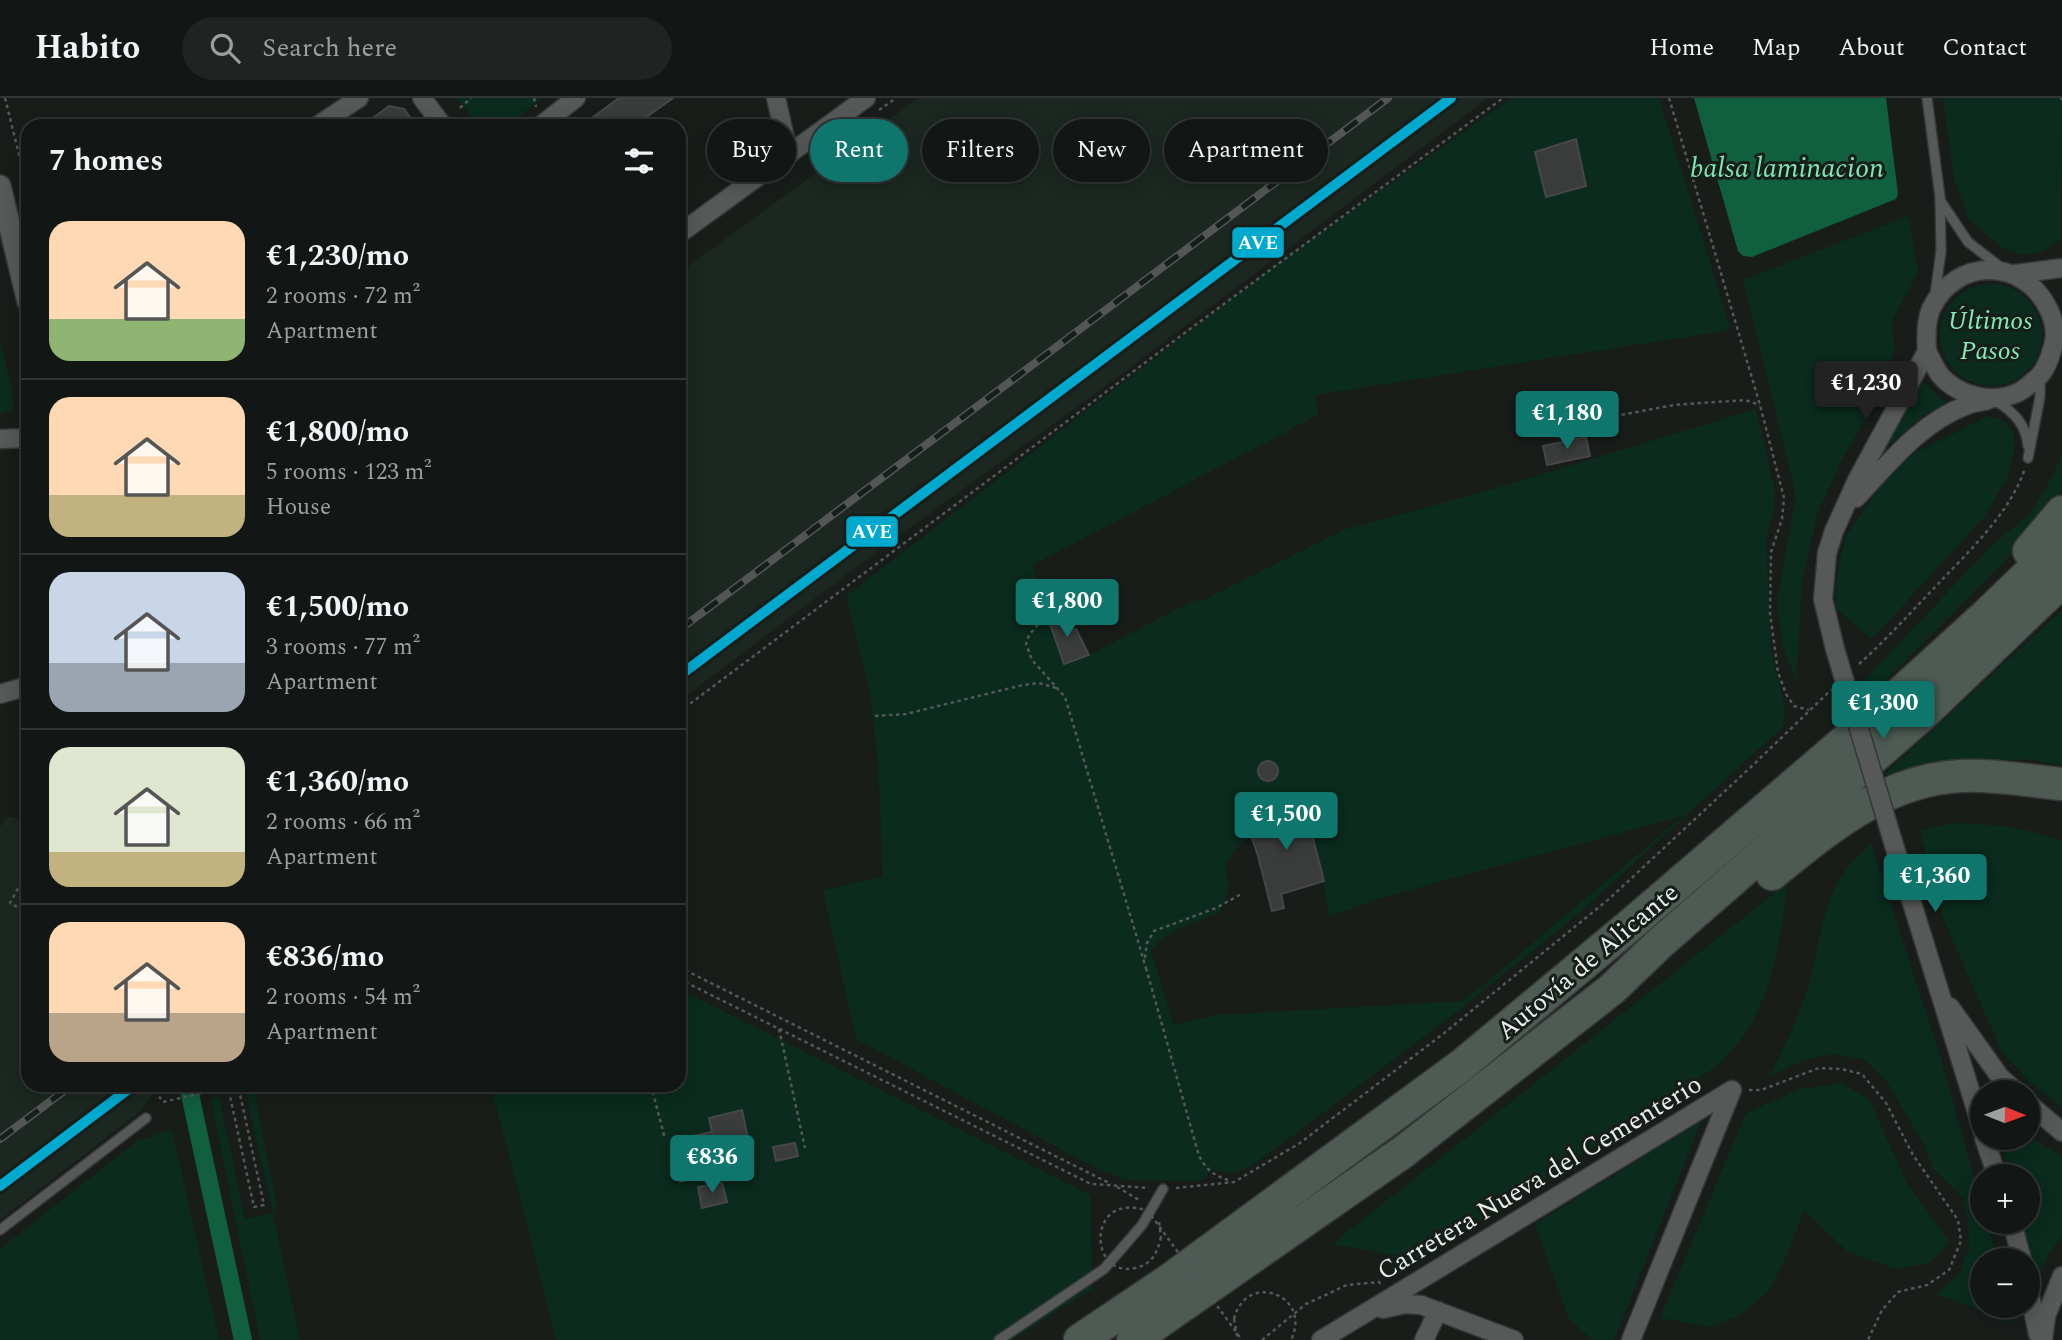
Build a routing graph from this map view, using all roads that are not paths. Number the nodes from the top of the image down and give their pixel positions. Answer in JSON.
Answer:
{"nodes":[{"id":1,"x":359,"y":98,"type":"edge"},
{"id":2,"x":422,"y":98,"type":"edge"},
{"id":3,"x":576,"y":98,"type":"edge"},
{"id":4,"x":776,"y":98,"type":"edge"},
{"id":5,"x":866,"y":98,"type":"edge"},
{"id":6,"x":1927,"y":98,"type":"edge"},
{"id":7,"x":328,"y":119,"type":"edge"},
{"id":8,"x":438,"y":119,"type":"edge"},
{"id":9,"x":549,"y":119,"type":"edge"},
{"id":10,"x":781,"y":119,"type":"edge"},
{"id":11,"x":796,"y":150,"type":"edge"},
{"id":12,"x":751,"y":182,"type":"edge"},
{"id":13,"x":0,"y":186,"type":"edge"},
{"id":14,"x":1940,"y":197,"type":"junction"},
{"id":15,"x":686,"y":229,"type":"edge"},
{"id":16,"x":20,"y":237,"type":"edge"},
{"id":17,"x":2062,"y":268,"type":"edge"},
{"id":18,"x":2011,"y":273,"type":"junction"},
{"id":19,"x":1931,"y":310,"type":"junction"},
{"id":20,"x":2058,"y":337,"type":"edge"},
{"id":21,"x":1927,"y":351,"type":"junction"},
{"id":22,"x":2040,"y":376,"type":"junction"},
{"id":23,"x":1992,"y":399,"type":"junction"},
{"id":24,"x":21,"y":438,"type":"edge"},
{"id":25,"x":0,"y":439,"type":"edge"},
{"id":26,"x":1844,"y":510,"type":"junction"},
{"id":27,"x":2062,"y":512,"type":"edge"},
{"id":28,"x":2062,"y":542,"type":"edge"},
{"id":29,"x":2062,"y":581,"type":"edge"},
{"id":30,"x":1984,"y":617,"type":"junction"},
{"id":31,"x":21,"y":687,"type":"edge"},
{"id":32,"x":0,"y":694,"type":"edge"},
{"id":33,"x":2062,"y":784,"type":"edge"},
{"id":34,"x":1612,"y":989,"type":"junction"},
{"id":35,"x":1942,"y":995,"type":"junction"},
{"id":36,"x":2003,"y":1080,"type":"edge"},
{"id":37,"x":1970,"y":1089,"type":"edge"},
{"id":38,"x":2040,"y":1112,"type":"edge"},
{"id":39,"x":146,"y":1118,"type":"dead end"},
{"id":40,"x":2060,"y":1128,"type":"edge"},
{"id":41,"x":1163,"y":1189,"type":"road end"},
{"id":42,"x":0,"y":1230,"type":"edge"},
{"id":43,"x":2062,"y":1276,"type":"edge"},
{"id":44,"x":1372,"y":1309,"type":"junction"},
{"id":45,"x":1438,"y":1311,"type":"junction"},
{"id":46,"x":2036,"y":1318,"type":"edge"},
{"id":47,"x":999,"y":1340,"type":"edge"},
{"id":48,"x":1080,"y":1340,"type":"edge"},
{"id":49,"x":1133,"y":1340,"type":"edge"},
{"id":50,"x":1321,"y":1340,"type":"edge"},
{"id":51,"x":1424,"y":1340,"type":"edge"},
{"id":52,"x":1514,"y":1340,"type":"edge"},
{"id":53,"x":1631,"y":1340,"type":"edge"},
{"id":54,"x":2041,"y":1340,"type":"edge"}],
"edges":[{"from":1,"to":7,"type":"street"},
{"from":2,"to":8,"type":"street"},
{"from":3,"to":9,"type":"street"},
{"from":4,"to":10,"type":"street"},
{"from":5,"to":11,"type":"street"},
{"from":6,"to":14,"type":"lane"},
{"from":12,"to":15,"type":"street"},
{"from":13,"to":16,"type":"street"},
{"from":14,"to":18,"type":"lane"},
{"from":14,"to":19,"type":"lane"},
{"from":17,"to":18,"type":"street"},
{"from":18,"to":19,"type":"street"},
{"from":18,"to":20,"type":"street"},
{"from":19,"to":21,"type":"street"},
{"from":20,"to":22,"type":"street"},
{"from":21,"to":23,"type":"street"},
{"from":21,"to":26,"type":"street"},
{"from":22,"to":23,"type":"street"},
{"from":22,"to":23,"type":"lane"},
{"from":23,"to":26,"type":"street"},
{"from":24,"to":25,"type":"street"},
{"from":26,"to":35,"type":"street","bridge":true},
{"from":27,"to":30,"type":"highway"},
{"from":28,"to":30,"type":"highway","name":"Autovía de Alicante"},
{"from":29,"to":34,"type":"highway","name":"Autovía de Alicante"},
{"from":30,"to":48,"type":"highway","name":"Autovía de Alicante"},
{"from":31,"to":32,"type":"street"},
{"from":33,"to":34,"type":"highway"},
{"from":34,"to":49,"type":"highway","name":"Autovía de Alicante"},
{"from":35,"to":36,"type":"street"},
{"from":35,"to":37,"type":"street"},
{"from":38,"to":40,"type":"street"},
{"from":39,"to":42,"type":"lane"},
{"from":41,"to":47,"type":"lane"},
{"from":43,"to":54,"type":"street"},
{"from":44,"to":45,"type":"street"},
{"from":44,"to":50,"type":"street","name":"Carretera Nueva del Cementerio"},
{"from":44,"to":53,"type":"street","name":"Carretera Nueva del Cementerio"},
{"from":45,"to":51,"type":"street"},
{"from":45,"to":52,"type":"street"},
{"from":46,"to":54,"type":"street"}]}
